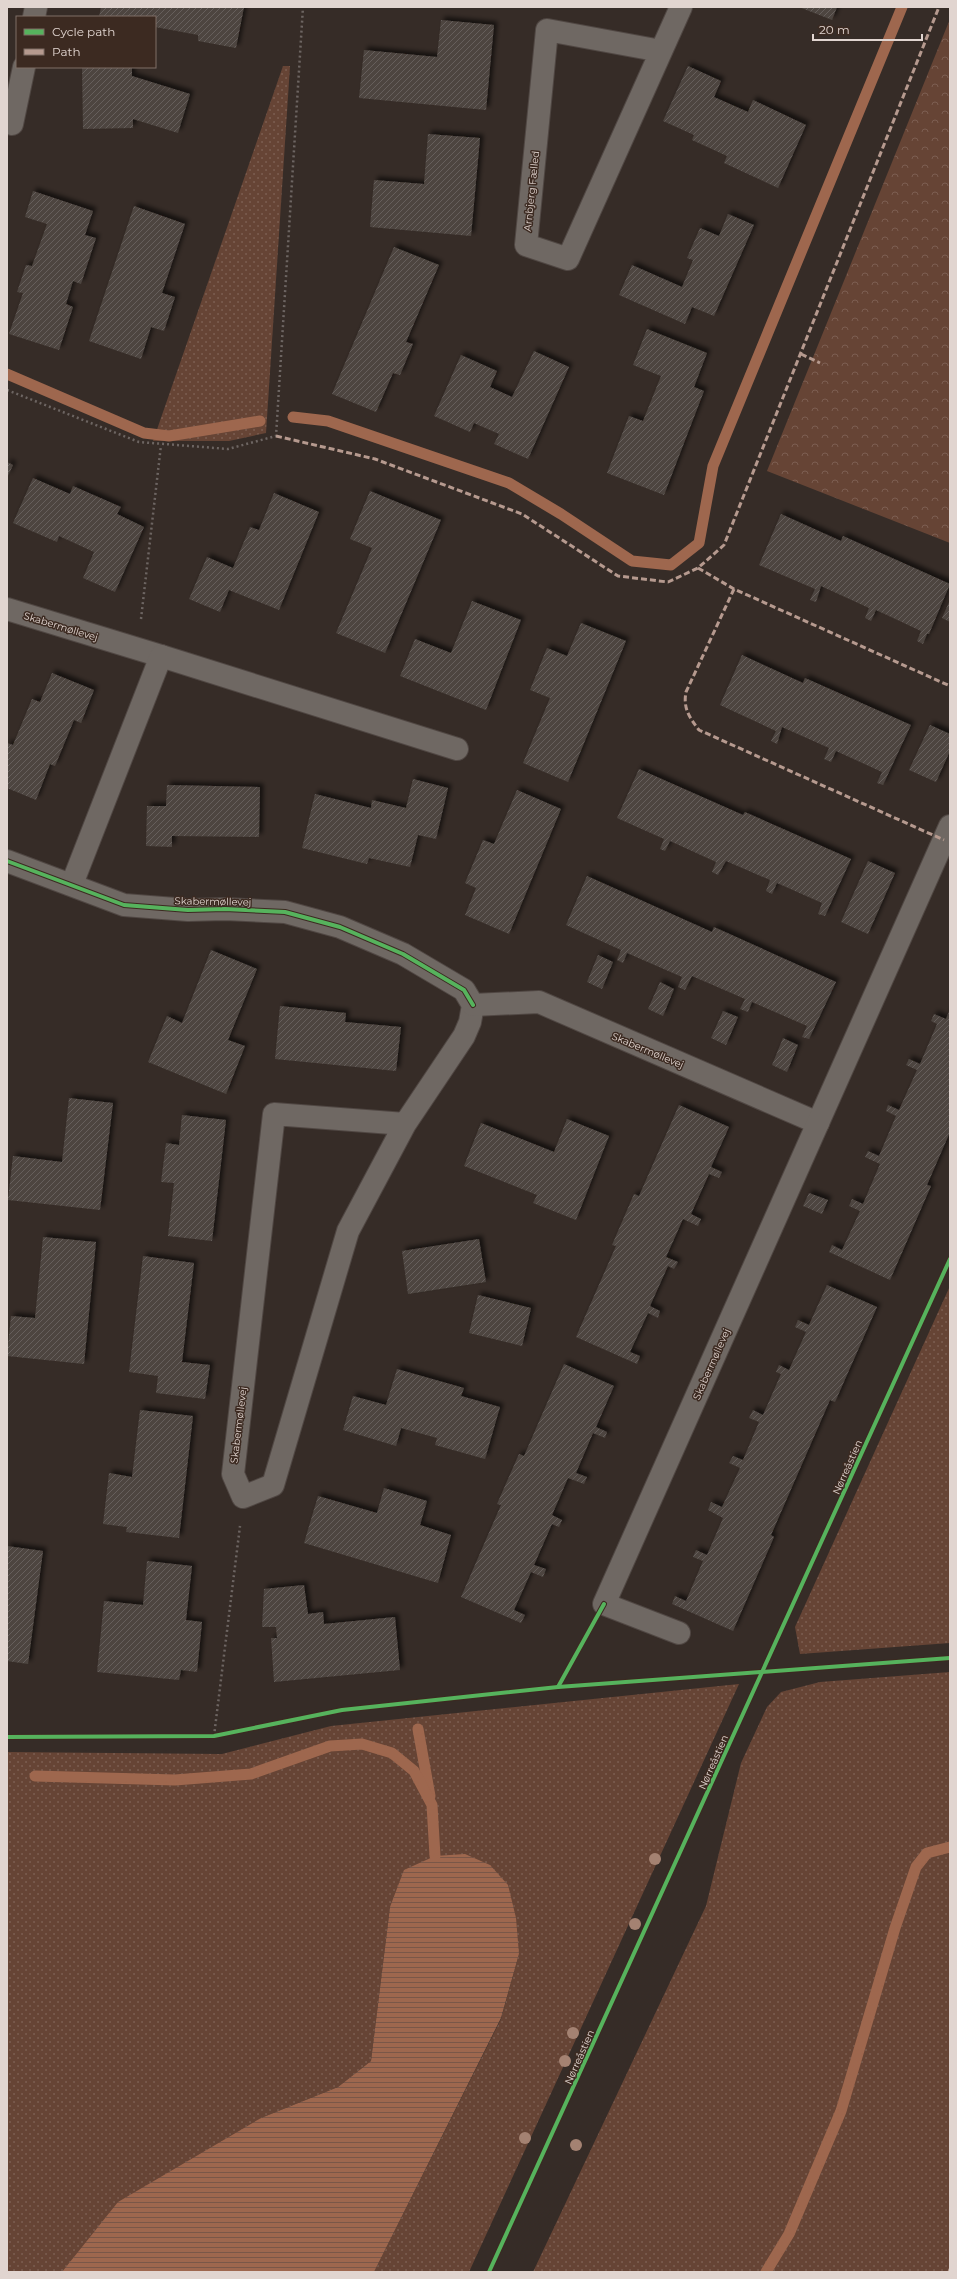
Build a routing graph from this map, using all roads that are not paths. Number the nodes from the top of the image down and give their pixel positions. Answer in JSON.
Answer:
{"nodes":[{"id":1,"x":681,"y":7,"type":"edge"},
{"id":2,"x":661,"y":51,"type":"junction"},
{"id":3,"x":24,"y":68,"type":"edge"},
{"id":4,"x":12,"y":124,"type":"dead end"},
{"id":5,"x":7,"y":609,"type":"edge"},
{"id":6,"x":161,"y":656,"type":"junction"},
{"id":7,"x":457,"y":749,"type":"dead end"},
{"id":8,"x":950,"y":826,"type":"edge"},
{"id":9,"x":7,"y":861,"type":"edge"},
{"id":10,"x":72,"y":884,"type":"junction"},
{"id":11,"x":473,"y":1005,"type":"junction"},
{"id":12,"x":405,"y":1124,"type":"junction"},
{"id":13,"x":818,"y":1124,"type":"junction"},
{"id":14,"x":679,"y":1633,"type":"dead end"}],
"edges":[{"from":1,"to":2,"type":"street","name":"Arnbjerg Fælled"},
{"from":2,"to":2,"type":"street","name":"Arnbjerg Fælled"},
{"from":3,"to":4,"type":"street"},
{"from":5,"to":6,"type":"street","name":"Skabermøllevej"},
{"from":6,"to":7,"type":"street","name":"Skabermøllevej"},
{"from":6,"to":10,"type":"street"},
{"from":8,"to":13,"type":"street","name":"Skabermøllevej"},
{"from":9,"to":10,"type":"street","name":"Skabermøllevej"},
{"from":10,"to":11,"type":"street","name":"Skabermøllevej"},
{"from":11,"to":12,"type":"street"},
{"from":11,"to":13,"type":"street","name":"Skabermøllevej"},
{"from":12,"to":12,"type":"street","name":"Skabermøllevej"},
{"from":13,"to":14,"type":"street","name":"Skabermøllevej"}]}
